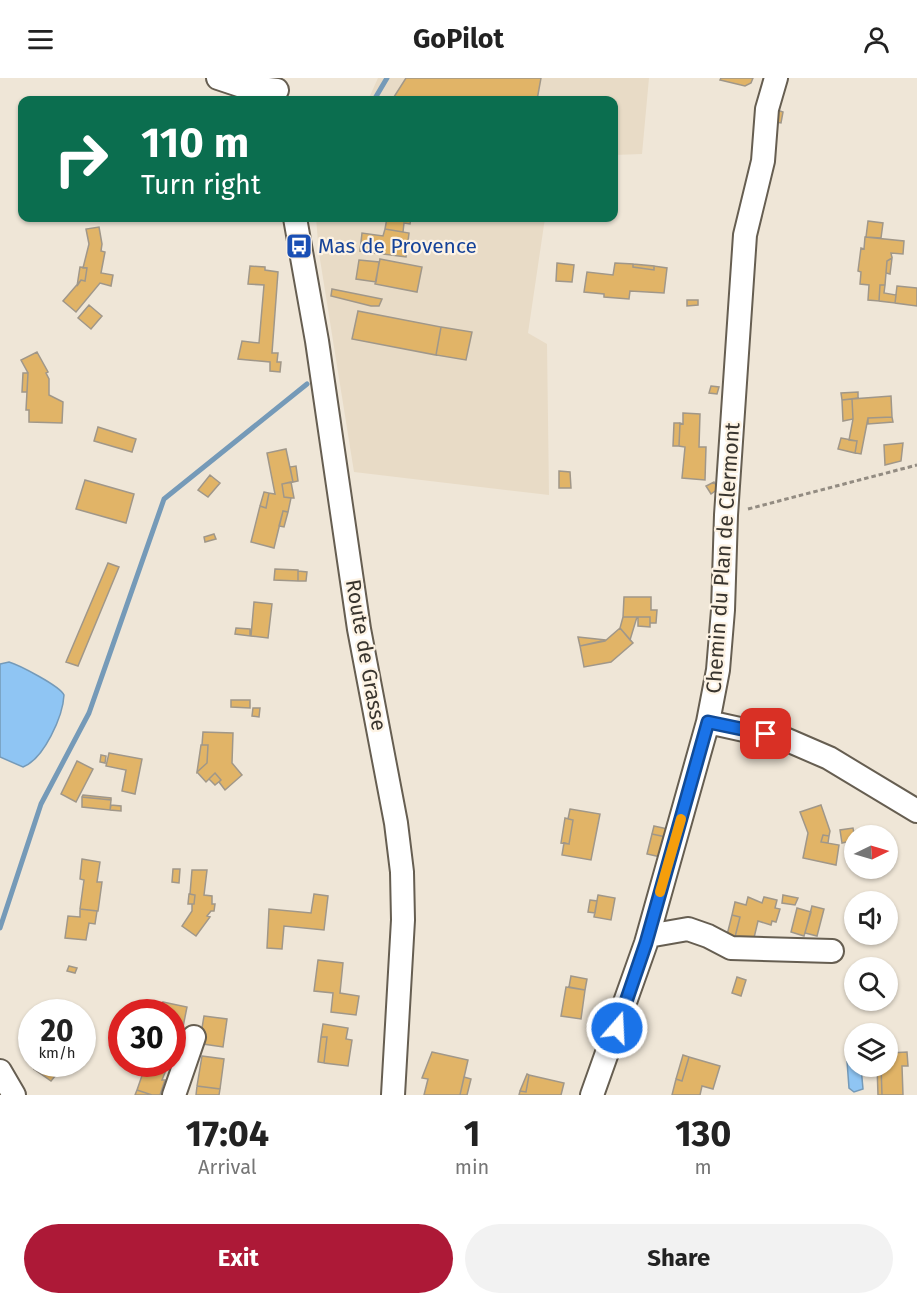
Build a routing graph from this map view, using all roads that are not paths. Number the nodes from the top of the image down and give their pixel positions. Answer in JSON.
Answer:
{"nodes":[{"id":1,"x":218,"y":78,"type":"edge"},
{"id":2,"x":776,"y":78,"type":"edge"},
{"id":3,"x":277,"y":90,"type":"edge"},
{"id":4,"x":296,"y":222,"type":"edge"},
{"id":5,"x":708,"y":722,"type":"junction"},
{"id":6,"x":917,"y":811,"type":"edge"},
{"id":7,"x":648,"y":936,"type":"junction"},
{"id":8,"x":832,"y":951,"type":"dead end"},
{"id":9,"x":194,"y":1037,"type":"dead end"},
{"id":10,"x":0,"y":1071,"type":"edge"},
{"id":11,"x":14,"y":1095,"type":"edge"},
{"id":12,"x":174,"y":1095,"type":"edge"},
{"id":13,"x":393,"y":1095,"type":"edge"},
{"id":14,"x":592,"y":1095,"type":"edge"}],
"edges":[{"from":1,"to":3,"type":"street"},
{"from":2,"to":5,"type":"street","name":"Chemin du Plan de Clermont"},
{"from":4,"to":13,"type":"street","name":"Route de Grasse"},
{"from":5,"to":6,"type":"street"},
{"from":5,"to":7,"type":"street","name":"Chemin du Plan de Clermont"},
{"from":7,"to":8,"type":"street"},
{"from":7,"to":14,"type":"street","name":"Chemin du Plan de Clermont"},
{"from":9,"to":12,"type":"street"},
{"from":10,"to":11,"type":"street"}]}
